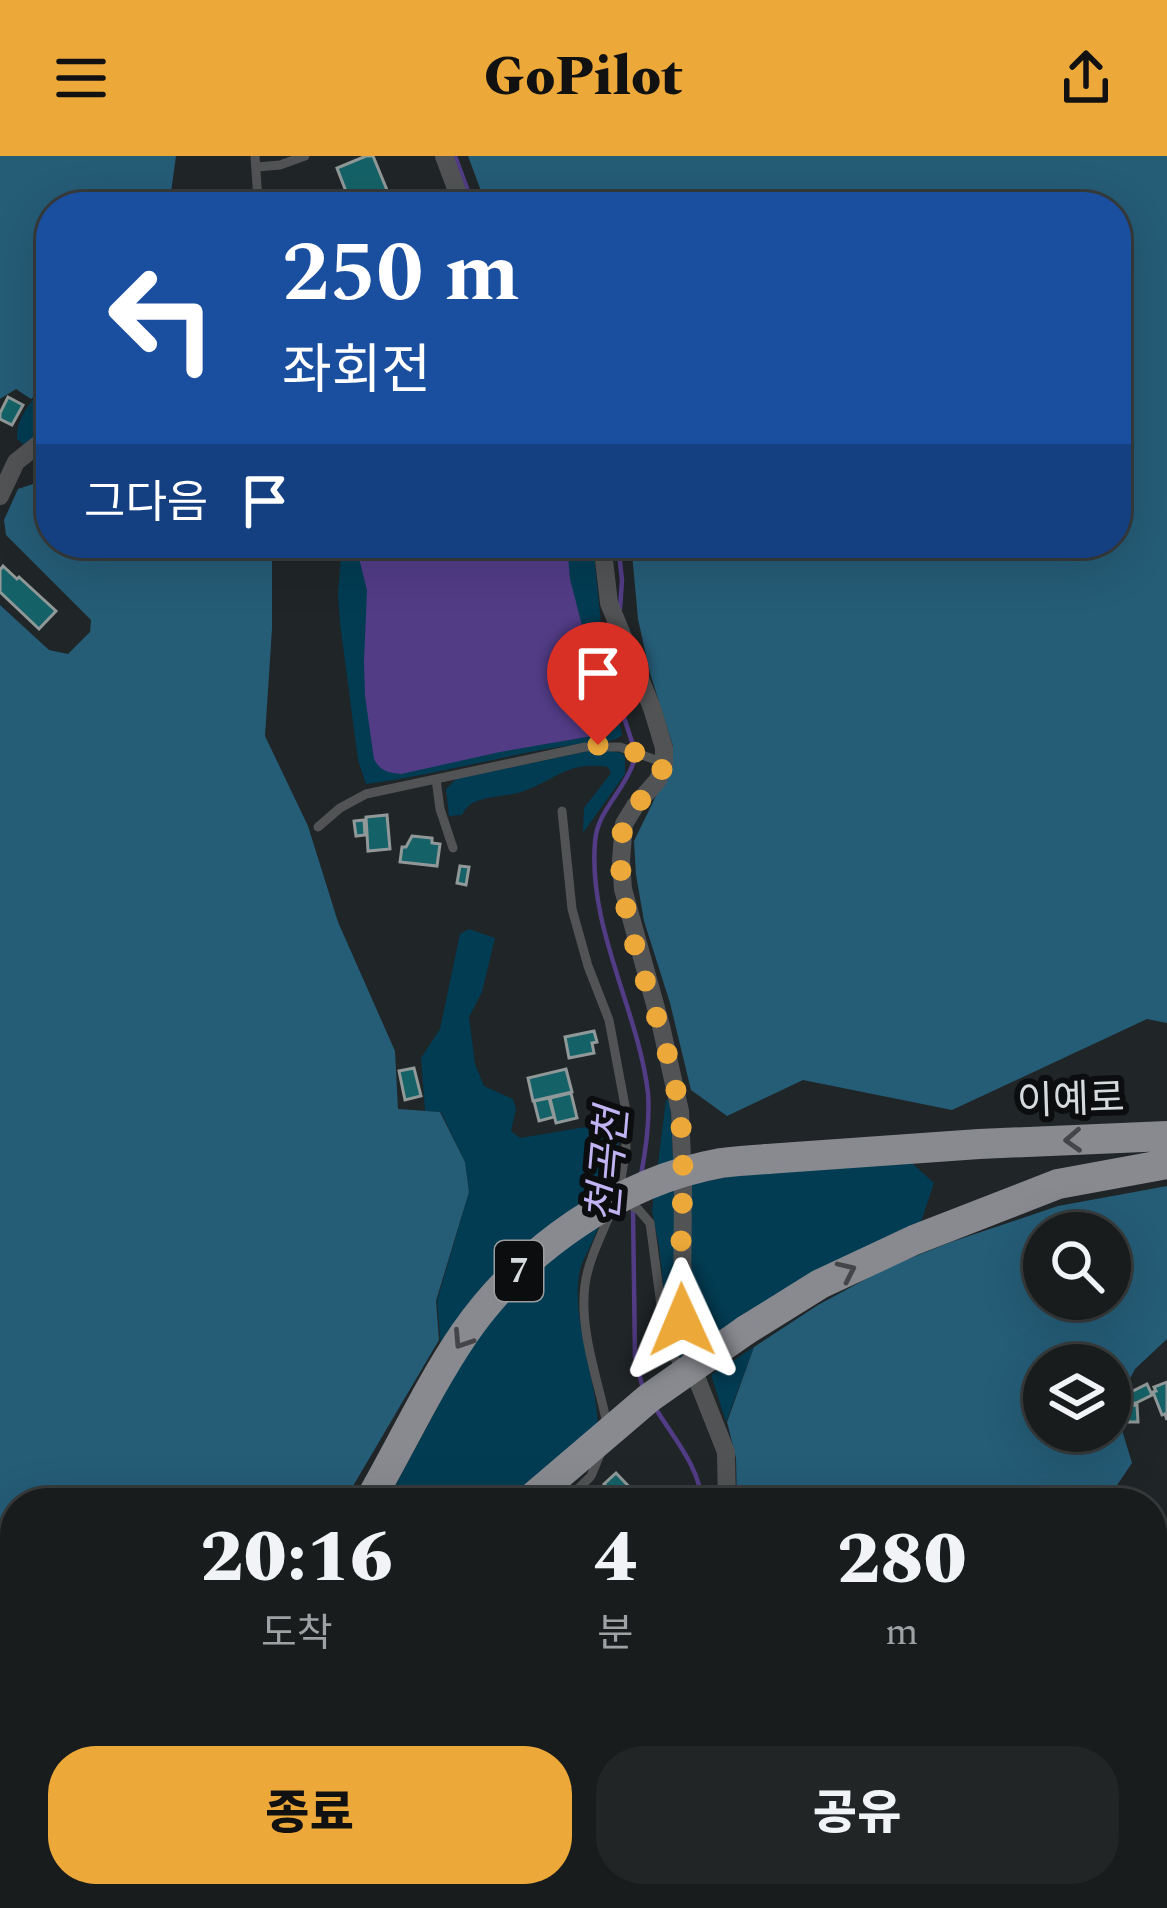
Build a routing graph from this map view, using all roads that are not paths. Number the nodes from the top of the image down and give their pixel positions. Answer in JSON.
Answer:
{"nodes":[{"id":1,"x":305,"y":156,"type":"edge"},
{"id":2,"x":444,"y":156,"type":"edge"},
{"id":3,"x":256,"y":162,"type":"edge"},
{"id":4,"x":258,"y":192,"type":"edge"},
{"id":5,"x":458,"y":192,"type":"edge"},
{"id":6,"x":36,"y":446,"type":"edge"},
{"id":7,"x":0,"y":496,"type":"edge"},
{"id":8,"x":604,"y":558,"type":"edge"},
{"id":9,"x":664,"y":763,"type":"junction"},
{"id":10,"x":436,"y":779,"type":"junction"},
{"id":11,"x":562,"y":812,"type":"dead end"},
{"id":12,"x":318,"y":827,"type":"dead end"},
{"id":13,"x":453,"y":848,"type":"dead end"},
{"id":14,"x":1167,"y":1136,"type":"edge"},
{"id":15,"x":1167,"y":1164,"type":"edge"},
{"id":16,"x":616,"y":1199,"type":"junction"},
{"id":17,"x":704,"y":1398,"type":"junction"},
{"id":18,"x":377,"y":1488,"type":"edge"},
{"id":19,"x":544,"y":1488,"type":"edge"},
{"id":20,"x":580,"y":1488,"type":"edge"},
{"id":21,"x":727,"y":1488,"type":"edge"}],
"edges":[{"from":1,"to":3,"type":"lane"},
{"from":2,"to":5,"type":"street"},
{"from":3,"to":4,"type":"lane"},
{"from":6,"to":7,"type":"street"},
{"from":8,"to":9,"type":"street"},
{"from":9,"to":10,"type":"lane"},
{"from":9,"to":17,"type":"street"},
{"from":10,"to":12,"type":"lane"},
{"from":10,"to":13,"type":"lane"},
{"from":11,"to":16,"type":"lane"},
{"from":14,"to":18,"type":"highway","name":"이예로","number":"7","one_way":true,"bridge":true},
{"from":19,"to":15,"type":"highway","name":"이예로","one_way":true,"bridge":true},
{"from":16,"to":17,"type":"lane"},
{"from":16,"to":20,"type":"lane"},
{"from":17,"to":21,"type":"street"}]}
